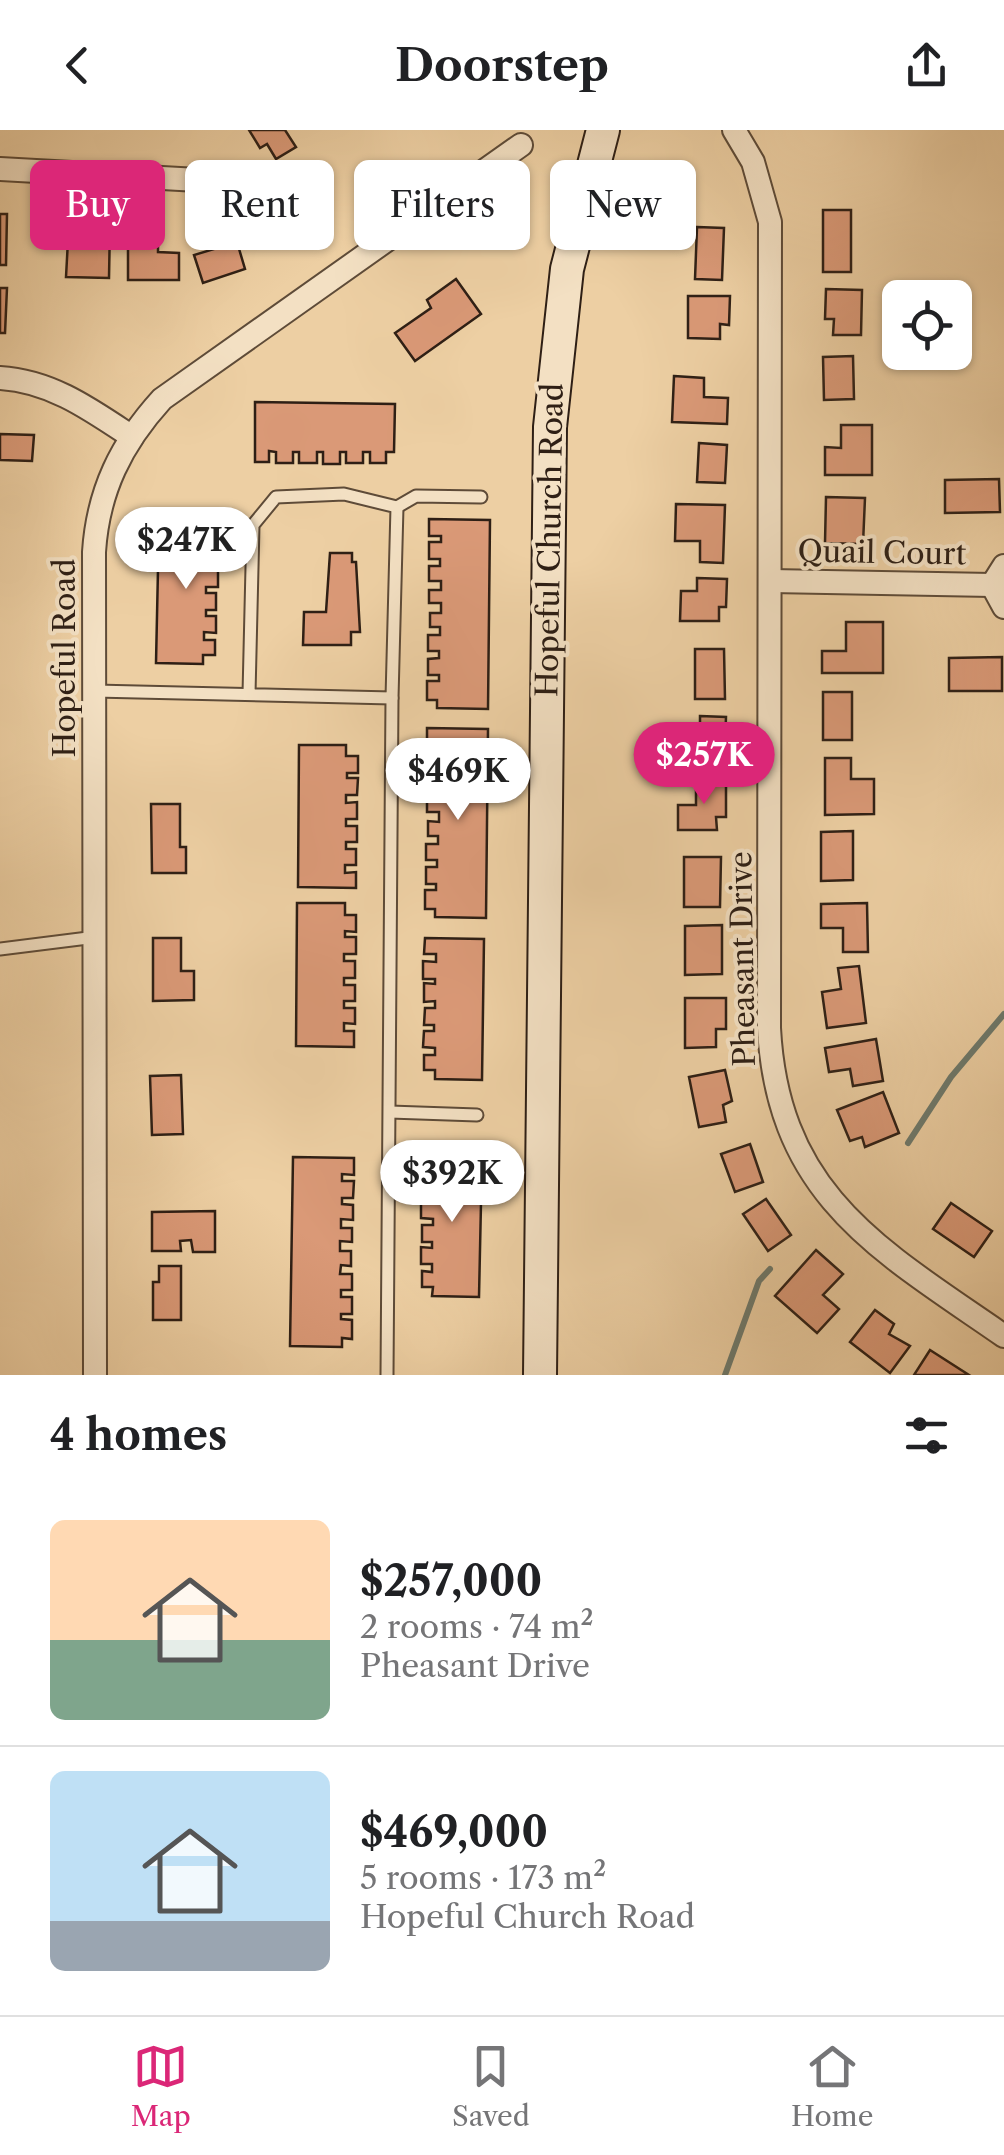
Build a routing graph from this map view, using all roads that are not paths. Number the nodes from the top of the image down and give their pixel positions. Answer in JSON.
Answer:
{"nodes":[{"id":1,"x":603,"y":130,"type":"edge"},
{"id":2,"x":734,"y":130,"type":"edge"},
{"id":3,"x":521,"y":144,"type":"dead end"},
{"id":4,"x":499,"y":160,"type":"edge"},
{"id":5,"x":0,"y":170,"type":"edge"},
{"id":6,"x":185,"y":179,"type":"edge"},
{"id":7,"x":372,"y":250,"type":"edge"},
{"id":8,"x":0,"y":378,"type":"edge"},
{"id":9,"x":132,"y":436,"type":"junction"},
{"id":10,"x":482,"y":496,"type":"dead end"},
{"id":11,"x":397,"y":507,"type":"junction"},
{"id":12,"x":998,"y":575,"type":"edge"},
{"id":13,"x":770,"y":582,"type":"junction"},
{"id":14,"x":1004,"y":607,"type":"edge"},
{"id":15,"x":95,"y":692,"type":"junction"},
{"id":16,"x":249,"y":694,"type":"junction"},
{"id":17,"x":392,"y":698,"type":"junction"},
{"id":18,"x":96,"y":937,"type":"junction"},
{"id":19,"x":0,"y":949,"type":"edge"},
{"id":20,"x":390,"y":1112,"type":"junction"},
{"id":21,"x":477,"y":1116,"type":"dead end"},
{"id":22,"x":1004,"y":1336,"type":"edge"},
{"id":23,"x":95,"y":1375,"type":"edge"},
{"id":24,"x":387,"y":1375,"type":"edge"},
{"id":25,"x":540,"y":1375,"type":"edge"}],
"edges":[{"from":1,"to":25,"type":"main road","name":"Hopeful Church Road"},
{"from":2,"to":13,"type":"street","name":"Pheasant Drive"},
{"from":3,"to":4,"type":"street","name":"Hopeful Road"},
{"from":5,"to":6,"type":"street"},
{"from":7,"to":9,"type":"street","name":"Hopeful Road"},
{"from":8,"to":9,"type":"street"},
{"from":9,"to":15,"type":"street","name":"Hopeful Road"},
{"from":10,"to":11,"type":"lane"},
{"from":11,"to":16,"type":"lane"},
{"from":11,"to":17,"type":"lane"},
{"from":12,"to":13,"type":"street","name":"Quail Court"},
{"from":12,"to":14,"type":"street","name":"Quail Court"},
{"from":13,"to":22,"type":"street","name":"Pheasant Drive"},
{"from":15,"to":16,"type":"lane"},
{"from":15,"to":18,"type":"street","name":"Hopeful Road"},
{"from":16,"to":17,"type":"lane"},
{"from":17,"to":20,"type":"lane"},
{"from":18,"to":19,"type":"lane"},
{"from":18,"to":23,"type":"street","name":"Hopeful Road"},
{"from":20,"to":21,"type":"lane"},
{"from":20,"to":24,"type":"lane"}]}
